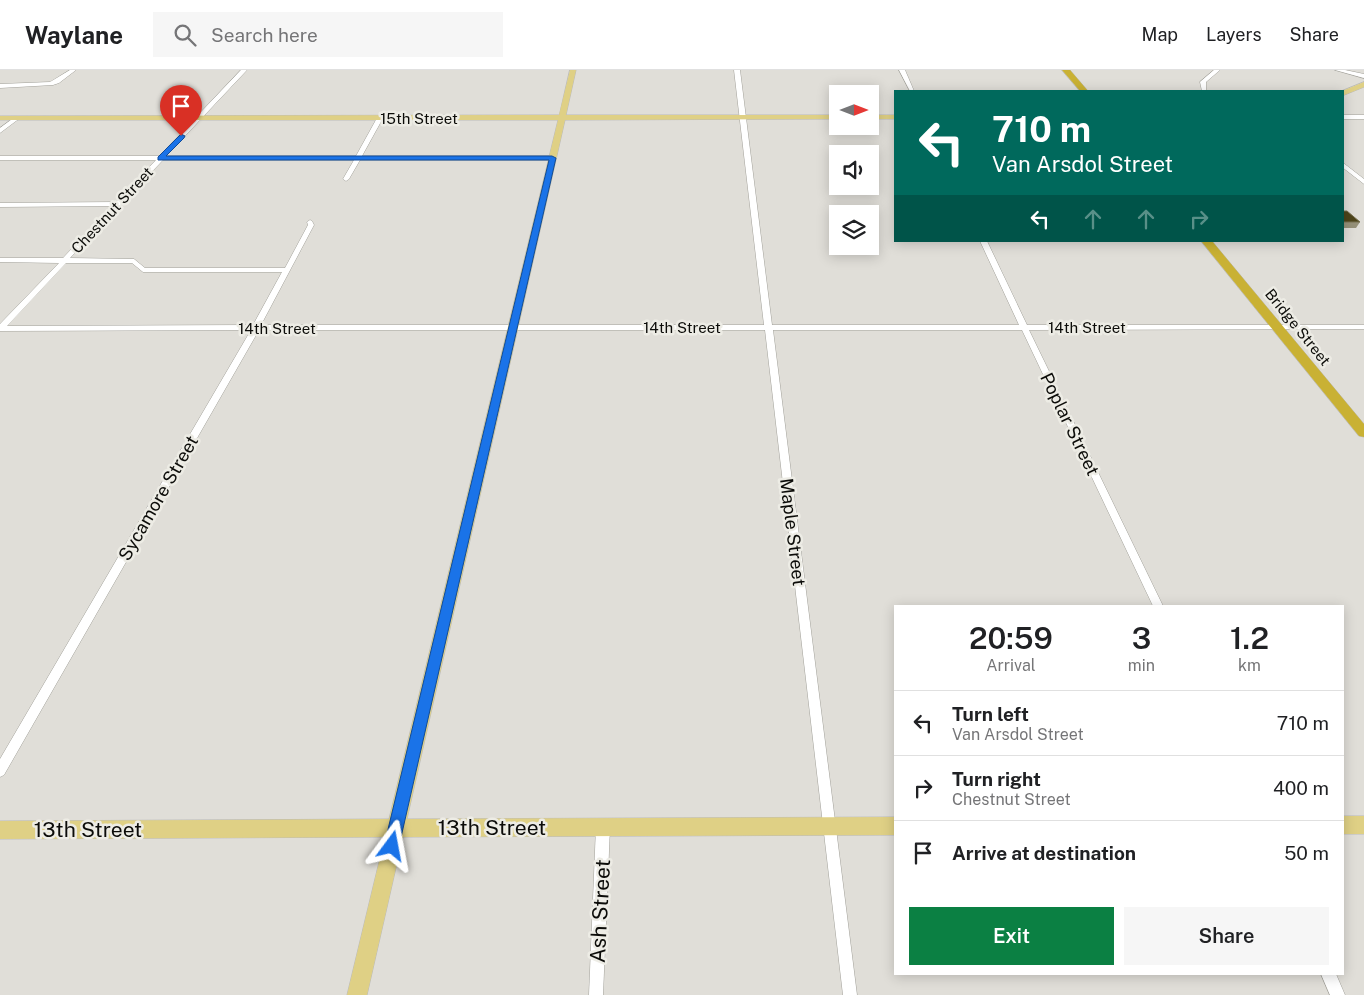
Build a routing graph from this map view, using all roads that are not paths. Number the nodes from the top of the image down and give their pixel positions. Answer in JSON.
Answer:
{"nodes":[{"id":1,"x":73,"y":70,"type":"edge"},
{"id":2,"x":244,"y":70,"type":"edge"},
{"id":3,"x":572,"y":70,"type":"edge"},
{"id":4,"x":736,"y":70,"type":"edge"},
{"id":5,"x":902,"y":70,"type":"edge"},
{"id":6,"x":1066,"y":70,"type":"edge"},
{"id":7,"x":1217,"y":70,"type":"edge"},
{"id":8,"x":1338,"y":70,"type":"edge"},
{"id":9,"x":1364,"y":76,"type":"edge"},
{"id":10,"x":1363,"y":85,"type":"edge"},
{"id":11,"x":0,"y":86,"type":"edge"},
{"id":12,"x":912,"y":90,"type":"edge"},
{"id":13,"x":1083,"y":90,"type":"edge"},
{"id":14,"x":1204,"y":90,"type":"edge"},
{"id":15,"x":1344,"y":93,"type":"edge"},
{"id":16,"x":742,"y":117,"type":"junction"},
{"id":17,"x":829,"y":117,"type":"edge"},
{"id":18,"x":1344,"y":117,"type":"edge"},
{"id":19,"x":1364,"y":117,"type":"edge"},
{"id":20,"x":0,"y":118,"type":"edge"},
{"id":21,"x":17,"y":118,"type":"junction"},
{"id":22,"x":199,"y":118,"type":"junction"},
{"id":23,"x":380,"y":118,"type":"junction"},
{"id":24,"x":562,"y":118,"type":"junction"},
{"id":25,"x":879,"y":118,"type":"edge"},
{"id":26,"x":894,"y":118,"type":"edge"},
{"id":27,"x":0,"y":131,"type":"edge"},
{"id":28,"x":0,"y":158,"type":"edge"},
{"id":29,"x":160,"y":158,"type":"junction"},
{"id":30,"x":357,"y":158,"type":"junction"},
{"id":31,"x":552,"y":158,"type":"junction"},
{"id":32,"x":1344,"y":166,"type":"edge"},
{"id":33,"x":346,"y":179,"type":"dead end"},
{"id":34,"x":1364,"y":182,"type":"edge"},
{"id":35,"x":117,"y":204,"type":"junction"},
{"id":36,"x":0,"y":205,"type":"edge"},
{"id":37,"x":310,"y":222,"type":"dead end"},
{"id":38,"x":983,"y":242,"type":"edge"},
{"id":39,"x":1207,"y":242,"type":"edge"},
{"id":40,"x":0,"y":260,"type":"edge"},
{"id":41,"x":65,"y":260,"type":"junction"},
{"id":42,"x":286,"y":270,"type":"junction"},
{"id":43,"x":514,"y":327,"type":"junction"},
{"id":44,"x":767,"y":327,"type":"junction"},
{"id":45,"x":1024,"y":327,"type":"junction"},
{"id":46,"x":1278,"y":327,"type":"junction"},
{"id":47,"x":1364,"y":327,"type":"edge"},
{"id":48,"x":0,"y":328,"type":"edge"},
{"id":49,"x":256,"y":328,"type":"junction"},
{"id":50,"x":1364,"y":433,"type":"edge"},
{"id":51,"x":1158,"y":605,"type":"edge"},
{"id":52,"x":0,"y":771,"type":"edge"},
{"id":53,"x":1344,"y":825,"type":"edge"},
{"id":54,"x":1364,"y":825,"type":"edge"},
{"id":55,"x":830,"y":826,"type":"junction"},
{"id":56,"x":894,"y":826,"type":"edge"},
{"id":57,"x":603,"y":827,"type":"junction"},
{"id":58,"x":396,"y":828,"type":"junction"},
{"id":59,"x":0,"y":830,"type":"edge"},
{"id":60,"x":1328,"y":975,"type":"edge"},
{"id":61,"x":357,"y":995,"type":"edge"},
{"id":62,"x":596,"y":995,"type":"edge"},
{"id":63,"x":850,"y":995,"type":"edge"},
{"id":64,"x":1338,"y":995,"type":"edge"}],
"edges":[{"from":1,"to":11,"type":"street"},
{"from":2,"to":22,"type":"street","name":"Chestnut Street"},
{"from":3,"to":24,"type":"main road"},
{"from":4,"to":16,"type":"street","name":"Maple Street"},
{"from":5,"to":12,"type":"street"},
{"from":6,"to":13,"type":"highway"},
{"from":7,"to":14,"type":"street"},
{"from":8,"to":9,"type":"street"},
{"from":10,"to":15,"type":"main road"},
{"from":16,"to":17,"type":"main road","name":"15th Street"},
{"from":16,"to":24,"type":"main road","name":"15th Street"},
{"from":16,"to":44,"type":"street","name":"Maple Street"},
{"from":18,"to":19,"type":"street"},
{"from":20,"to":21,"type":"main road","name":"15th Street"},
{"from":21,"to":22,"type":"main road","name":"15th Street"},
{"from":21,"to":27,"type":"street"},
{"from":22,"to":23,"type":"main road","name":"15th Street"},
{"from":22,"to":29,"type":"street","name":"Chestnut Street"},
{"from":23,"to":24,"type":"main road","name":"15th Street"},
{"from":23,"to":30,"type":"street"},
{"from":24,"to":31,"type":"main road"},
{"from":25,"to":26,"type":"main road"},
{"from":28,"to":29,"type":"street"},
{"from":29,"to":30,"type":"street"},
{"from":29,"to":35,"type":"street","name":"Chestnut Street"},
{"from":30,"to":31,"type":"street"},
{"from":30,"to":33,"type":"street"},
{"from":31,"to":43,"type":"main road"},
{"from":32,"to":34,"type":"street"},
{"from":35,"to":36,"type":"street"},
{"from":35,"to":41,"type":"street","name":"Chestnut Street"},
{"from":37,"to":42,"type":"street","name":"Sycamore Street"},
{"from":38,"to":45,"type":"street","name":"Poplar Street"},
{"from":39,"to":46,"type":"highway","name":"Bridge Street"},
{"from":40,"to":41,"type":"street"},
{"from":41,"to":42,"type":"street"},
{"from":41,"to":48,"type":"street","name":"Chestnut Street"},
{"from":42,"to":49,"type":"street","name":"Sycamore Street"},
{"from":43,"to":44,"type":"street","name":"14th Street"},
{"from":43,"to":49,"type":"street","name":"14th Street"},
{"from":43,"to":58,"type":"main road"},
{"from":44,"to":45,"type":"street","name":"14th Street"},
{"from":44,"to":55,"type":"street","name":"Maple Street"},
{"from":45,"to":46,"type":"street","name":"14th Street"},
{"from":45,"to":51,"type":"street","name":"Poplar Street"},
{"from":46,"to":47,"type":"street","name":"14th Street"},
{"from":46,"to":50,"type":"highway","name":"Bridge Street"},
{"from":48,"to":49,"type":"street","name":"14th Street"},
{"from":49,"to":52,"type":"street","name":"Sycamore Street"},
{"from":53,"to":54,"type":"main road"},
{"from":55,"to":56,"type":"main road","name":"13th Street"},
{"from":55,"to":57,"type":"main road","name":"13th Street"},
{"from":55,"to":63,"type":"street","name":"Maple Street"},
{"from":57,"to":58,"type":"main road","name":"13th Street"},
{"from":57,"to":62,"type":"street","name":"Ash Street"},
{"from":58,"to":59,"type":"main road","name":"13th Street"},
{"from":58,"to":61,"type":"main road"},
{"from":60,"to":64,"type":"street"}]}
